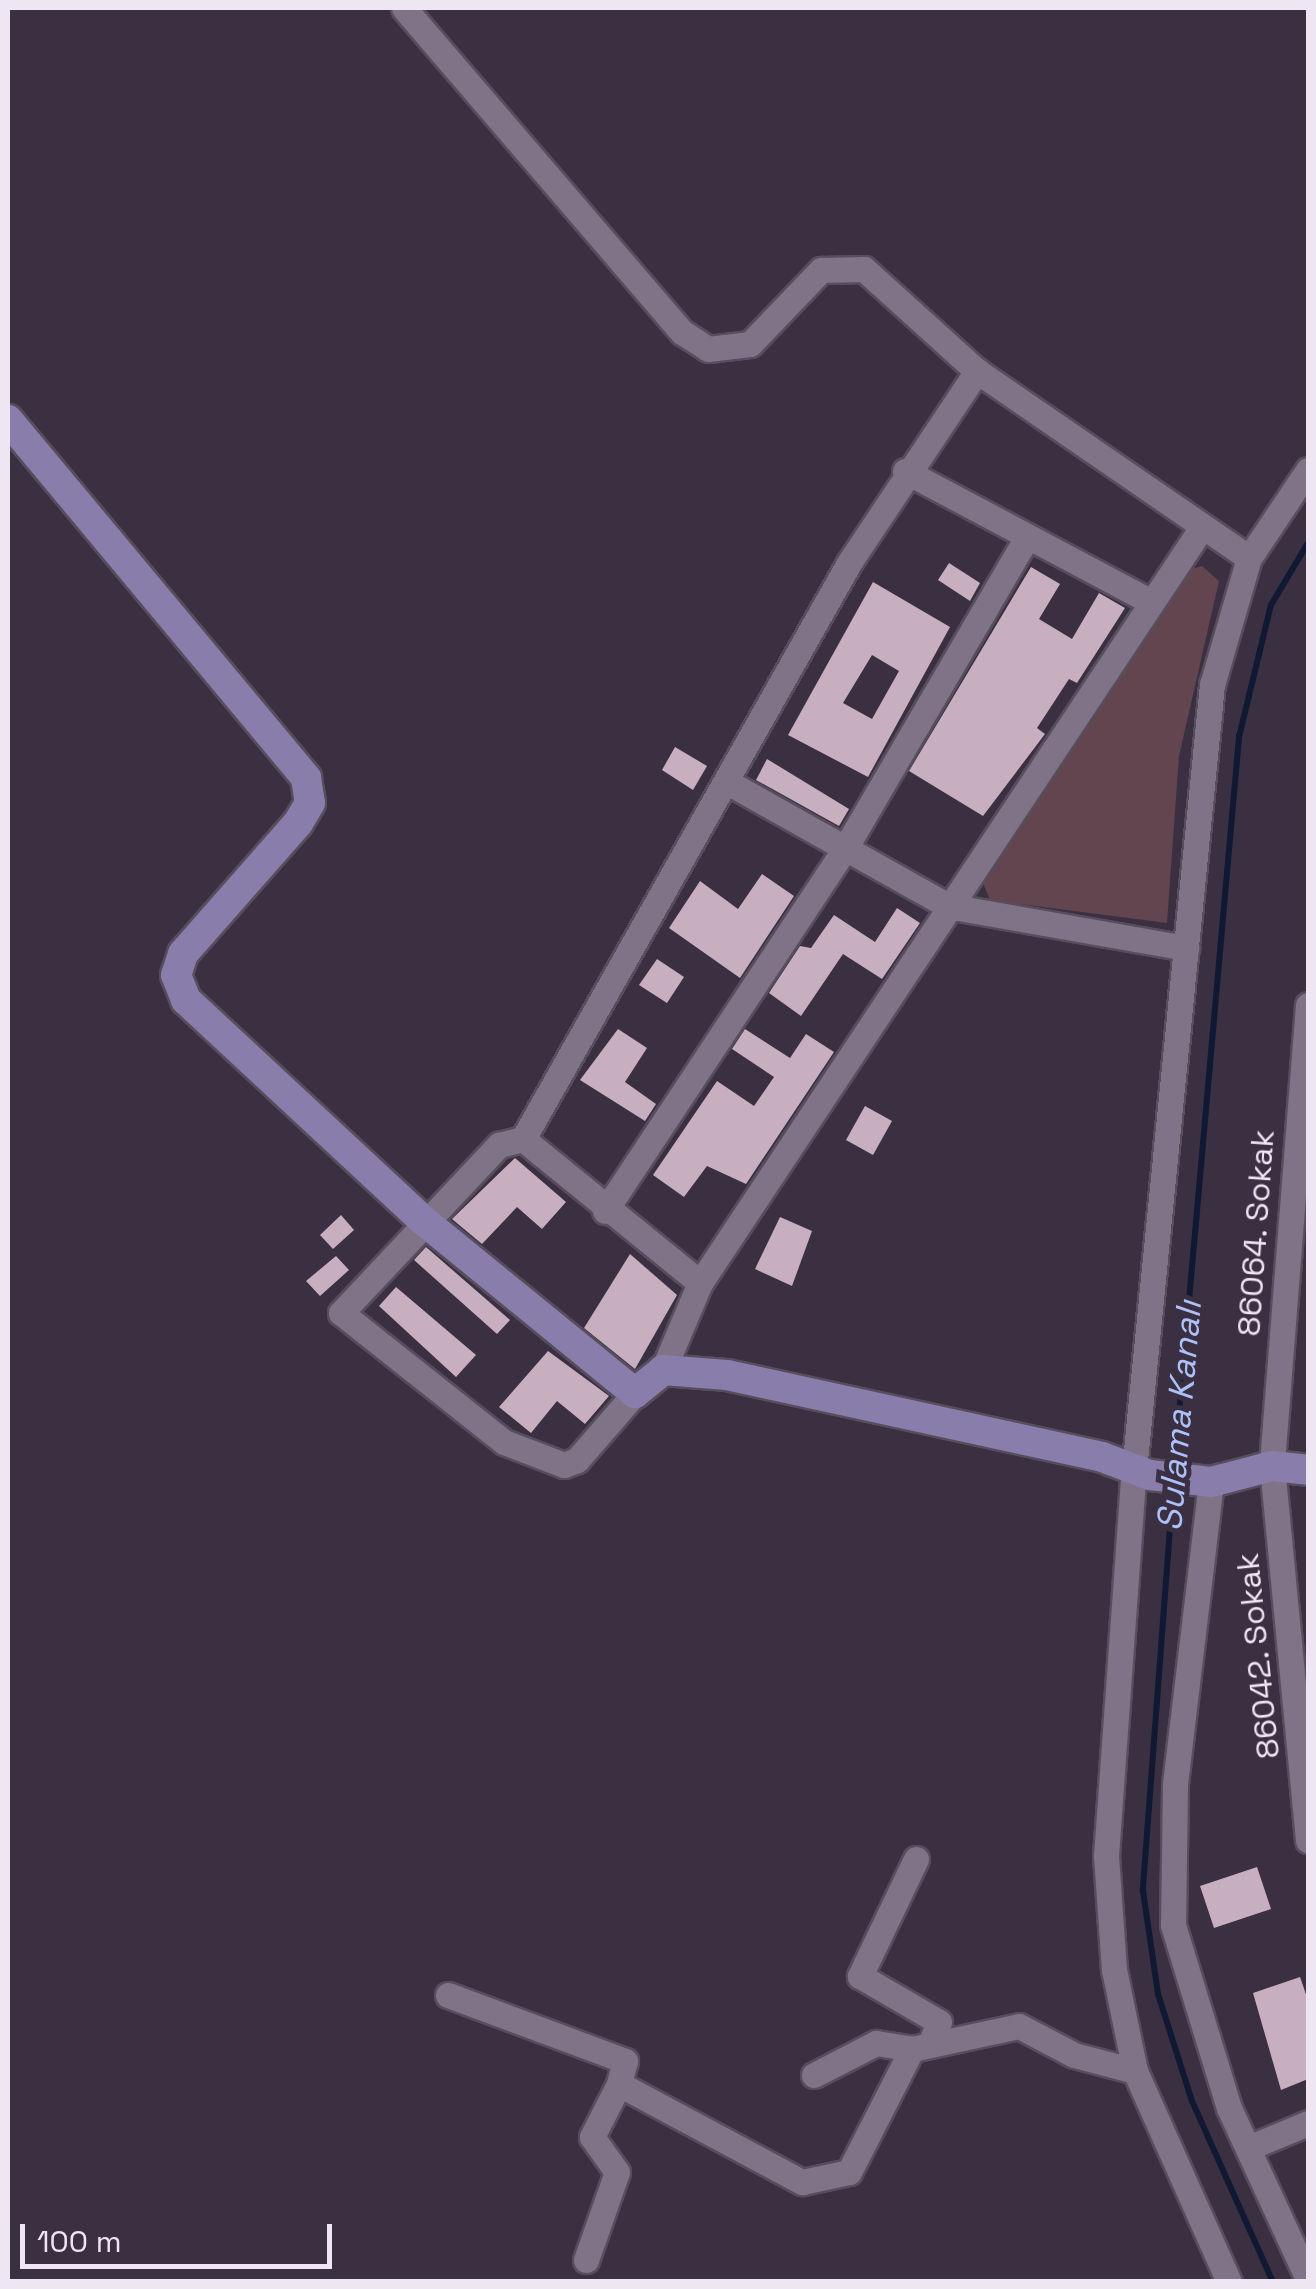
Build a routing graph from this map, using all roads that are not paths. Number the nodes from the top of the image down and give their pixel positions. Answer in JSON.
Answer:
{"nodes":[{"id":1,"x":404,"y":8,"type":"edge"},
{"id":2,"x":977,"y":371,"type":"junction"},
{"id":3,"x":8,"y":420,"type":"edge"},
{"id":4,"x":1308,"y":470,"type":"edge"},
{"id":5,"x":906,"y":472,"type":"junction"},
{"id":6,"x":1202,"y":527,"type":"junction"},
{"id":7,"x":1027,"y":538,"type":"junction"},
{"id":8,"x":1249,"y":558,"type":"junction"},
{"id":9,"x":1151,"y":602,"type":"junction"},
{"id":10,"x":729,"y":783,"type":"junction"},
{"id":11,"x":842,"y":852,"type":"junction"},
{"id":12,"x":948,"y":906,"type":"junction"},
{"id":13,"x":1186,"y":948,"type":"junction"},
{"id":14,"x":1308,"y":1005,"type":"edge"},
{"id":15,"x":1302,"y":1137,"type":"edge"},
{"id":16,"x":523,"y":1139,"type":"junction"},
{"id":17,"x":605,"y":1210,"type":"junction"},
{"id":18,"x":424,"y":1221,"type":"junction"},
{"id":19,"x":700,"y":1282,"type":"junction"},
{"id":20,"x":663,"y":1370,"type":"junction"},
{"id":21,"x":635,"y":1394,"type":"junction"},
{"id":22,"x":1272,"y":1466,"type":"junction"},
{"id":23,"x":1308,"y":1470,"type":"edge"},
{"id":24,"x":1142,"y":1473,"type":"junction"},
{"id":25,"x":1204,"y":1481,"type":"junction"},
{"id":26,"x":1308,"y":1840,"type":"edge"},
{"id":27,"x":916,"y":1859,"type":"dead end"},
{"id":28,"x":448,"y":1995,"type":"dead end"},
{"id":29,"x":921,"y":2046,"type":"junction"},
{"id":30,"x":1135,"y":2071,"type":"junction"},
{"id":31,"x":814,"y":2076,"type":"dead end"},
{"id":32,"x":619,"y":2084,"type":"junction"},
{"id":33,"x":1308,"y":2122,"type":"edge"},
{"id":34,"x":1248,"y":2148,"type":"junction"},
{"id":35,"x":586,"y":2260,"type":"dead end"},
{"id":36,"x":1308,"y":2278,"type":"edge"},
{"id":37,"x":1230,"y":2282,"type":"edge"}],
"edges":[{"from":1,"to":2,"type":"street"},
{"from":2,"to":5,"type":"street"},
{"from":2,"to":6,"type":"street"},
{"from":3,"to":18,"type":"main road"},
{"from":4,"to":8,"type":"street"},
{"from":5,"to":7,"type":"street"},
{"from":5,"to":10,"type":"street"},
{"from":6,"to":8,"type":"street"},
{"from":6,"to":9,"type":"street"},
{"from":7,"to":9,"type":"street"},
{"from":7,"to":11,"type":"street"},
{"from":8,"to":13,"type":"street"},
{"from":9,"to":12,"type":"street"},
{"from":10,"to":11,"type":"street"},
{"from":10,"to":16,"type":"street"},
{"from":11,"to":12,"type":"street"},
{"from":11,"to":17,"type":"street"},
{"from":12,"to":13,"type":"street"},
{"from":12,"to":19,"type":"street"},
{"from":13,"to":24,"type":"street"},
{"from":14,"to":15,"type":"street","name":"86064. Sokak"},
{"from":15,"to":22,"type":"street","name":"86064. Sokak"},
{"from":16,"to":17,"type":"street"},
{"from":16,"to":18,"type":"street"},
{"from":17,"to":19,"type":"street"},
{"from":18,"to":21,"type":"main road"},
{"from":18,"to":21,"type":"street"},
{"from":19,"to":20,"type":"street"},
{"from":20,"to":21,"type":"main road"},
{"from":20,"to":24,"type":"main road"},
{"from":22,"to":23,"type":"main road"},
{"from":22,"to":25,"type":"main road"},
{"from":22,"to":26,"type":"street","name":"86042. Sokak"},
{"from":24,"to":25,"type":"main road"},
{"from":24,"to":30,"type":"street"},
{"from":25,"to":34,"type":"street"},
{"from":27,"to":29,"type":"street"},
{"from":28,"to":32,"type":"street"},
{"from":29,"to":30,"type":"street"},
{"from":29,"to":31,"type":"street"},
{"from":29,"to":32,"type":"street"},
{"from":30,"to":37,"type":"street"},
{"from":32,"to":35,"type":"street"},
{"from":33,"to":34,"type":"street"},
{"from":34,"to":36,"type":"street"}]}
